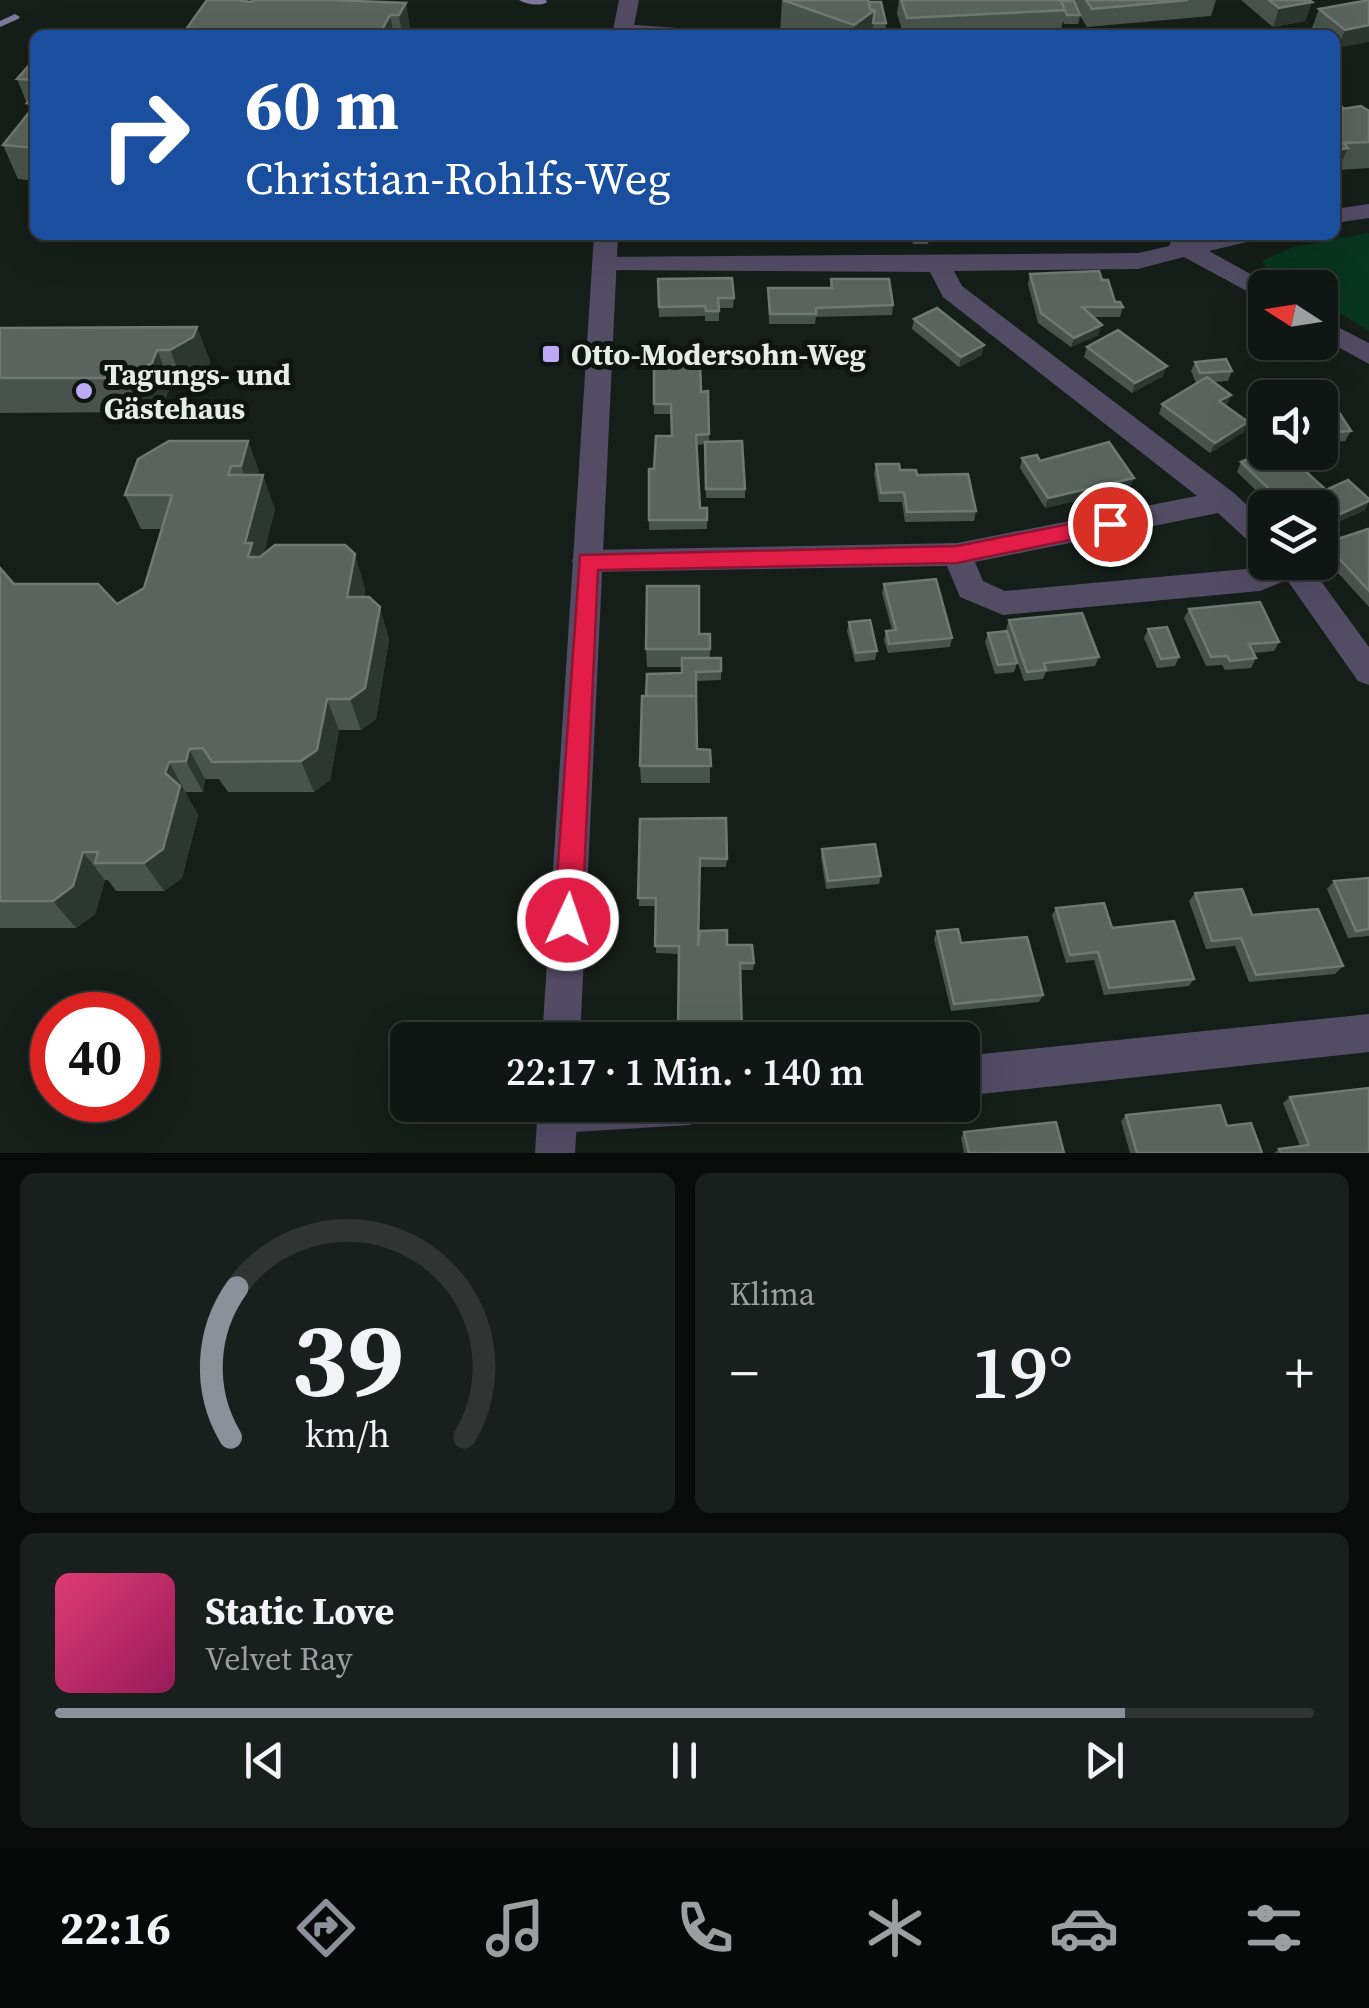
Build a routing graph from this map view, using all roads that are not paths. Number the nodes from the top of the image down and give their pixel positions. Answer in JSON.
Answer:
{"nodes":[{"id":1,"x":629,"y":0,"type":"edge"},
{"id":2,"x":623,"y":30,"type":"edge"},
{"id":3,"x":1369,"y":211,"type":"edge"},
{"id":4,"x":1340,"y":215,"type":"edge"},
{"id":5,"x":1171,"y":240,"type":"edge"},
{"id":6,"x":1228,"y":240,"type":"edge"},
{"id":7,"x":605,"y":248,"type":"edge"},
{"id":8,"x":1190,"y":250,"type":"junction"},
{"id":9,"x":938,"y":264,"type":"junction"},
{"id":10,"x":1248,"y":282,"type":"edge"},
{"id":11,"x":1338,"y":337,"type":"edge"},
{"id":12,"x":1369,"y":355,"type":"edge"},
{"id":13,"x":1224,"y":502,"type":"junction"},
{"id":14,"x":1248,"y":524,"type":"edge"},
{"id":15,"x":957,"y":554,"type":"junction"},
{"id":16,"x":588,"y":562,"type":"junction"},
{"id":17,"x":1249,"y":580,"type":"edge"},
{"id":18,"x":1303,"y":580,"type":"edge"},
{"id":19,"x":1369,"y":672,"type":"edge"},
{"id":20,"x":562,"y":1022,"type":"edge"},
{"id":21,"x":1369,"y":1033,"type":"edge"},
{"id":22,"x":980,"y":1074,"type":"edge"}],
"edges":[{"from":1,"to":2,"type":"street"},
{"from":3,"to":4,"type":"street"},
{"from":5,"to":8,"type":"street"},
{"from":6,"to":8,"type":"street"},
{"from":7,"to":9,"type":"street"},
{"from":7,"to":16,"type":"street"},
{"from":8,"to":9,"type":"street"},
{"from":8,"to":10,"type":"street"},
{"from":9,"to":13,"type":"street"},
{"from":11,"to":12,"type":"street"},
{"from":13,"to":14,"type":"street"},
{"from":13,"to":15,"type":"street"},
{"from":15,"to":16,"type":"street"},
{"from":15,"to":17,"type":"street"},
{"from":16,"to":20,"type":"street"},
{"from":18,"to":19,"type":"street"},
{"from":21,"to":22,"type":"street"}]}
